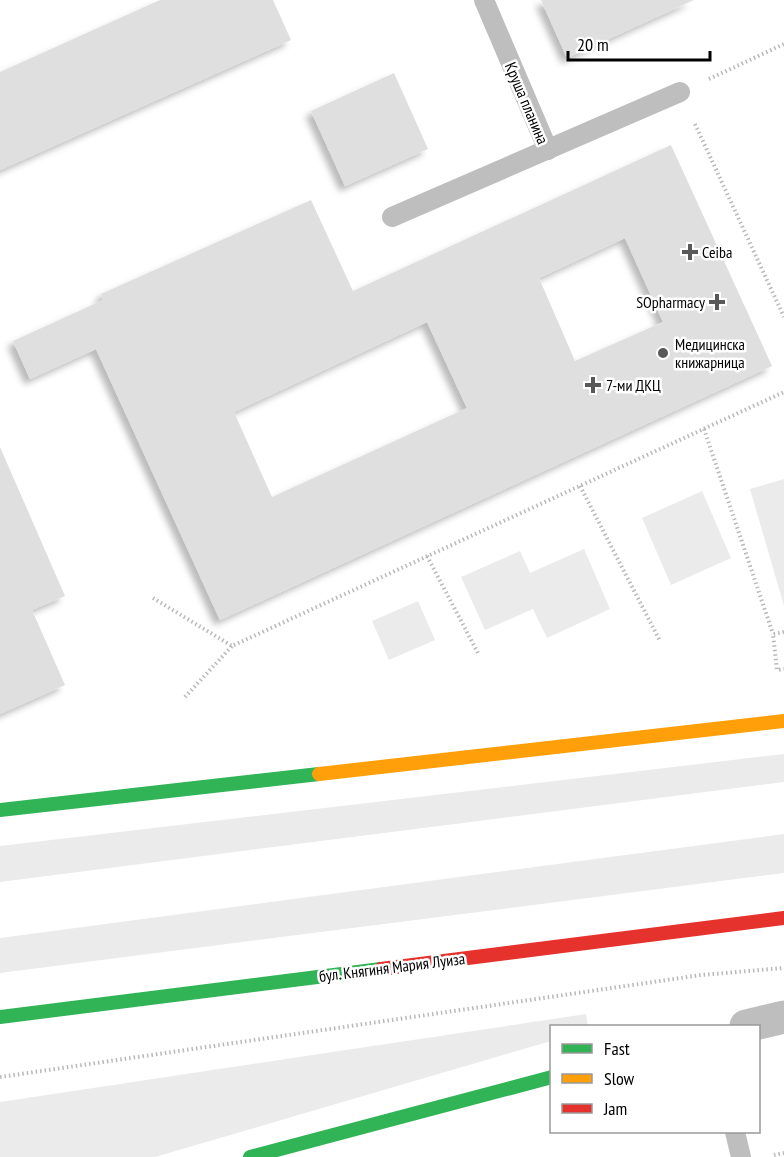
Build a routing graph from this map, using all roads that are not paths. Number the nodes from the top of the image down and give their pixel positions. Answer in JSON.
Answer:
{"nodes":[{"id":1,"x":484,"y":0,"type":"edge"},
{"id":2,"x":680,"y":92,"type":"road end"},
{"id":3,"x":548,"y":150,"type":"junction"},
{"id":4,"x":392,"y":217,"type":"dead end"},
{"id":5,"x":784,"y":721,"type":"edge"},
{"id":6,"x":0,"y":810,"type":"edge"},
{"id":7,"x":784,"y":918,"type":"edge"},
{"id":8,"x":0,"y":1017,"type":"edge"},
{"id":9,"x":784,"y":1017,"type":"edge"},
{"id":10,"x":750,"y":1025,"type":"edge"},
{"id":11,"x":550,"y":1078,"type":"edge"},
{"id":12,"x":735,"y":1133,"type":"edge"},
{"id":13,"x":250,"y":1157,"type":"edge"},
{"id":14,"x":741,"y":1157,"type":"edge"}],
"edges":[{"from":1,"to":3,"type":"lane","name":"Круша планина"},
{"from":2,"to":3,"type":"lane"},
{"from":3,"to":4,"type":"lane","name":"Круша планина"},
{"from":5,"to":6,"type":"main road"},
{"from":7,"to":8,"type":"main road","name":"бул. Княгиня Мария Луиза"},
{"from":9,"to":10,"type":"street"},
{"from":11,"to":13,"type":"main road"},
{"from":12,"to":14,"type":"lane"}]}
